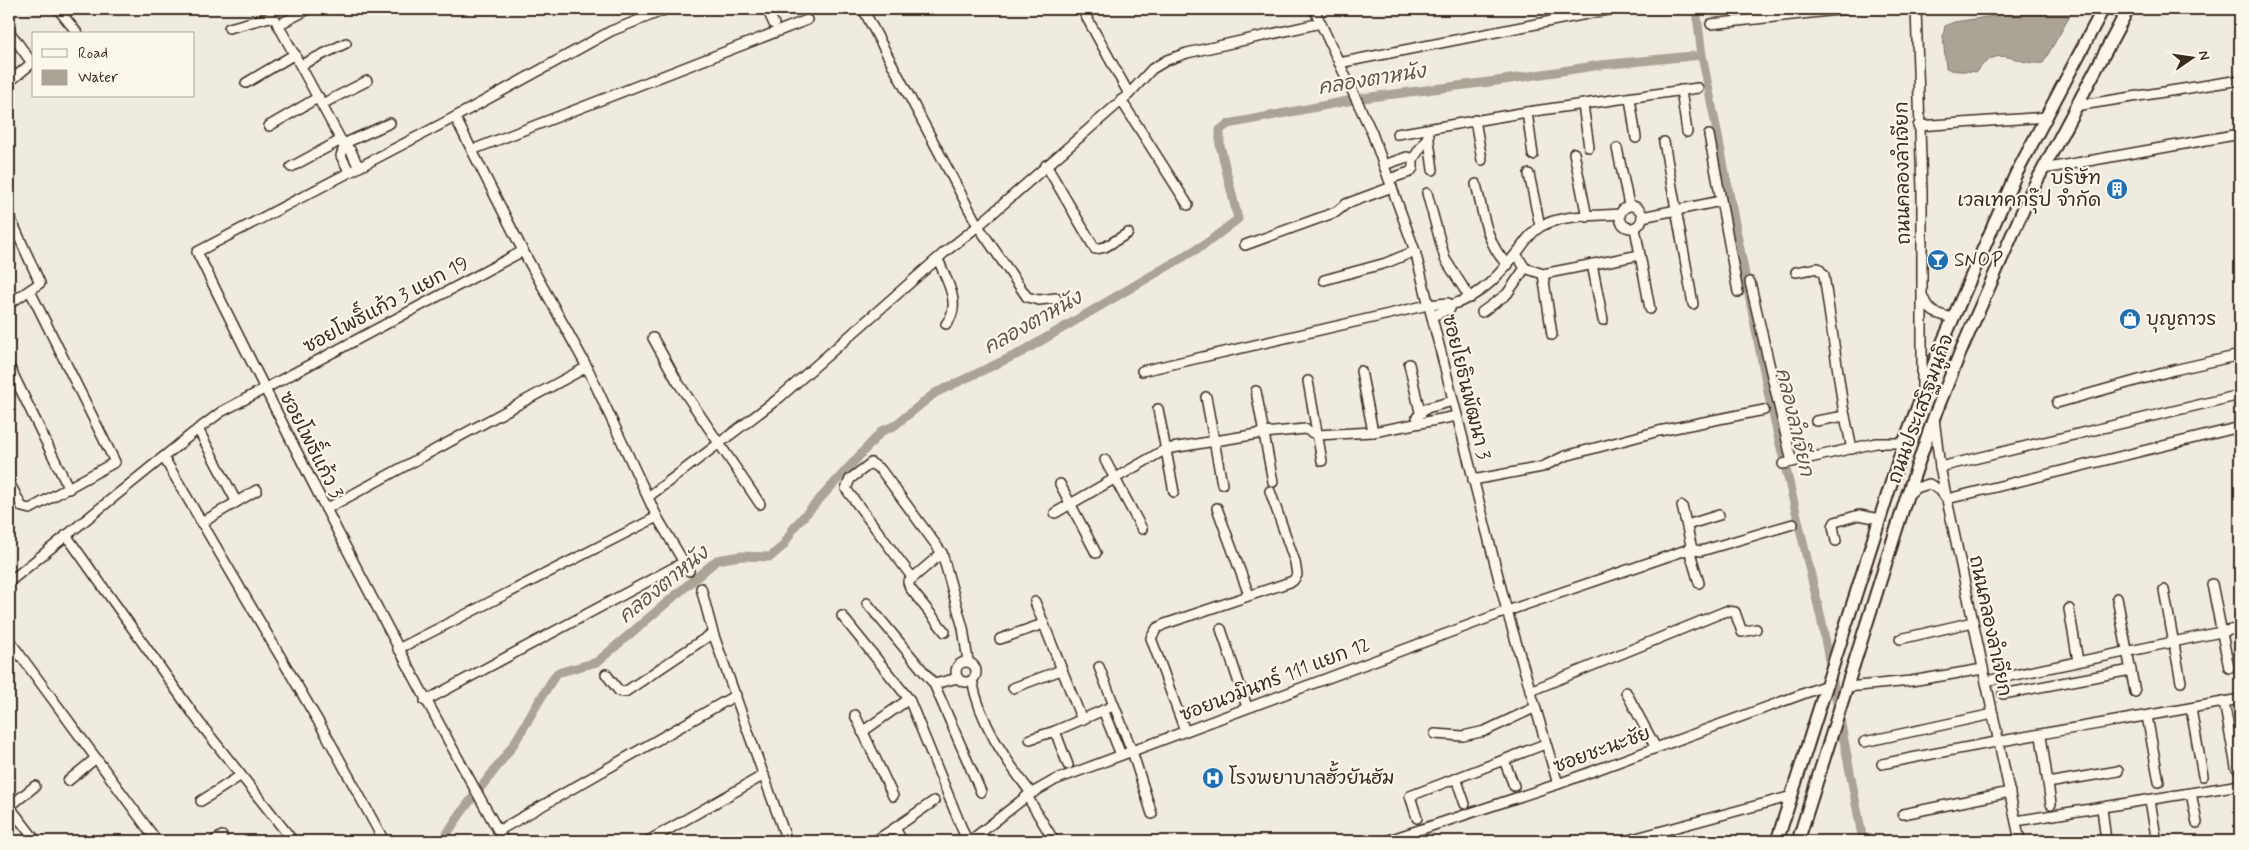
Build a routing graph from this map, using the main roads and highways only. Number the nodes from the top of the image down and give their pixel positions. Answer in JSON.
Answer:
{"nodes":[{"id":1,"x":2103,"y":9,"type":"edge"},
{"id":2,"x":2128,"y":9,"type":"edge"},
{"id":3,"x":1777,"y":841,"type":"edge"},
{"id":4,"x":1798,"y":841,"type":"edge"}],
"edges":[{"from":1,"to":3,"type":"main road","name":"ถนนประเสริฐมนูกิจ"},
{"from":2,"to":4,"type":"main road","name":"ถนนประเสริฐมนูกิจ"}]}
